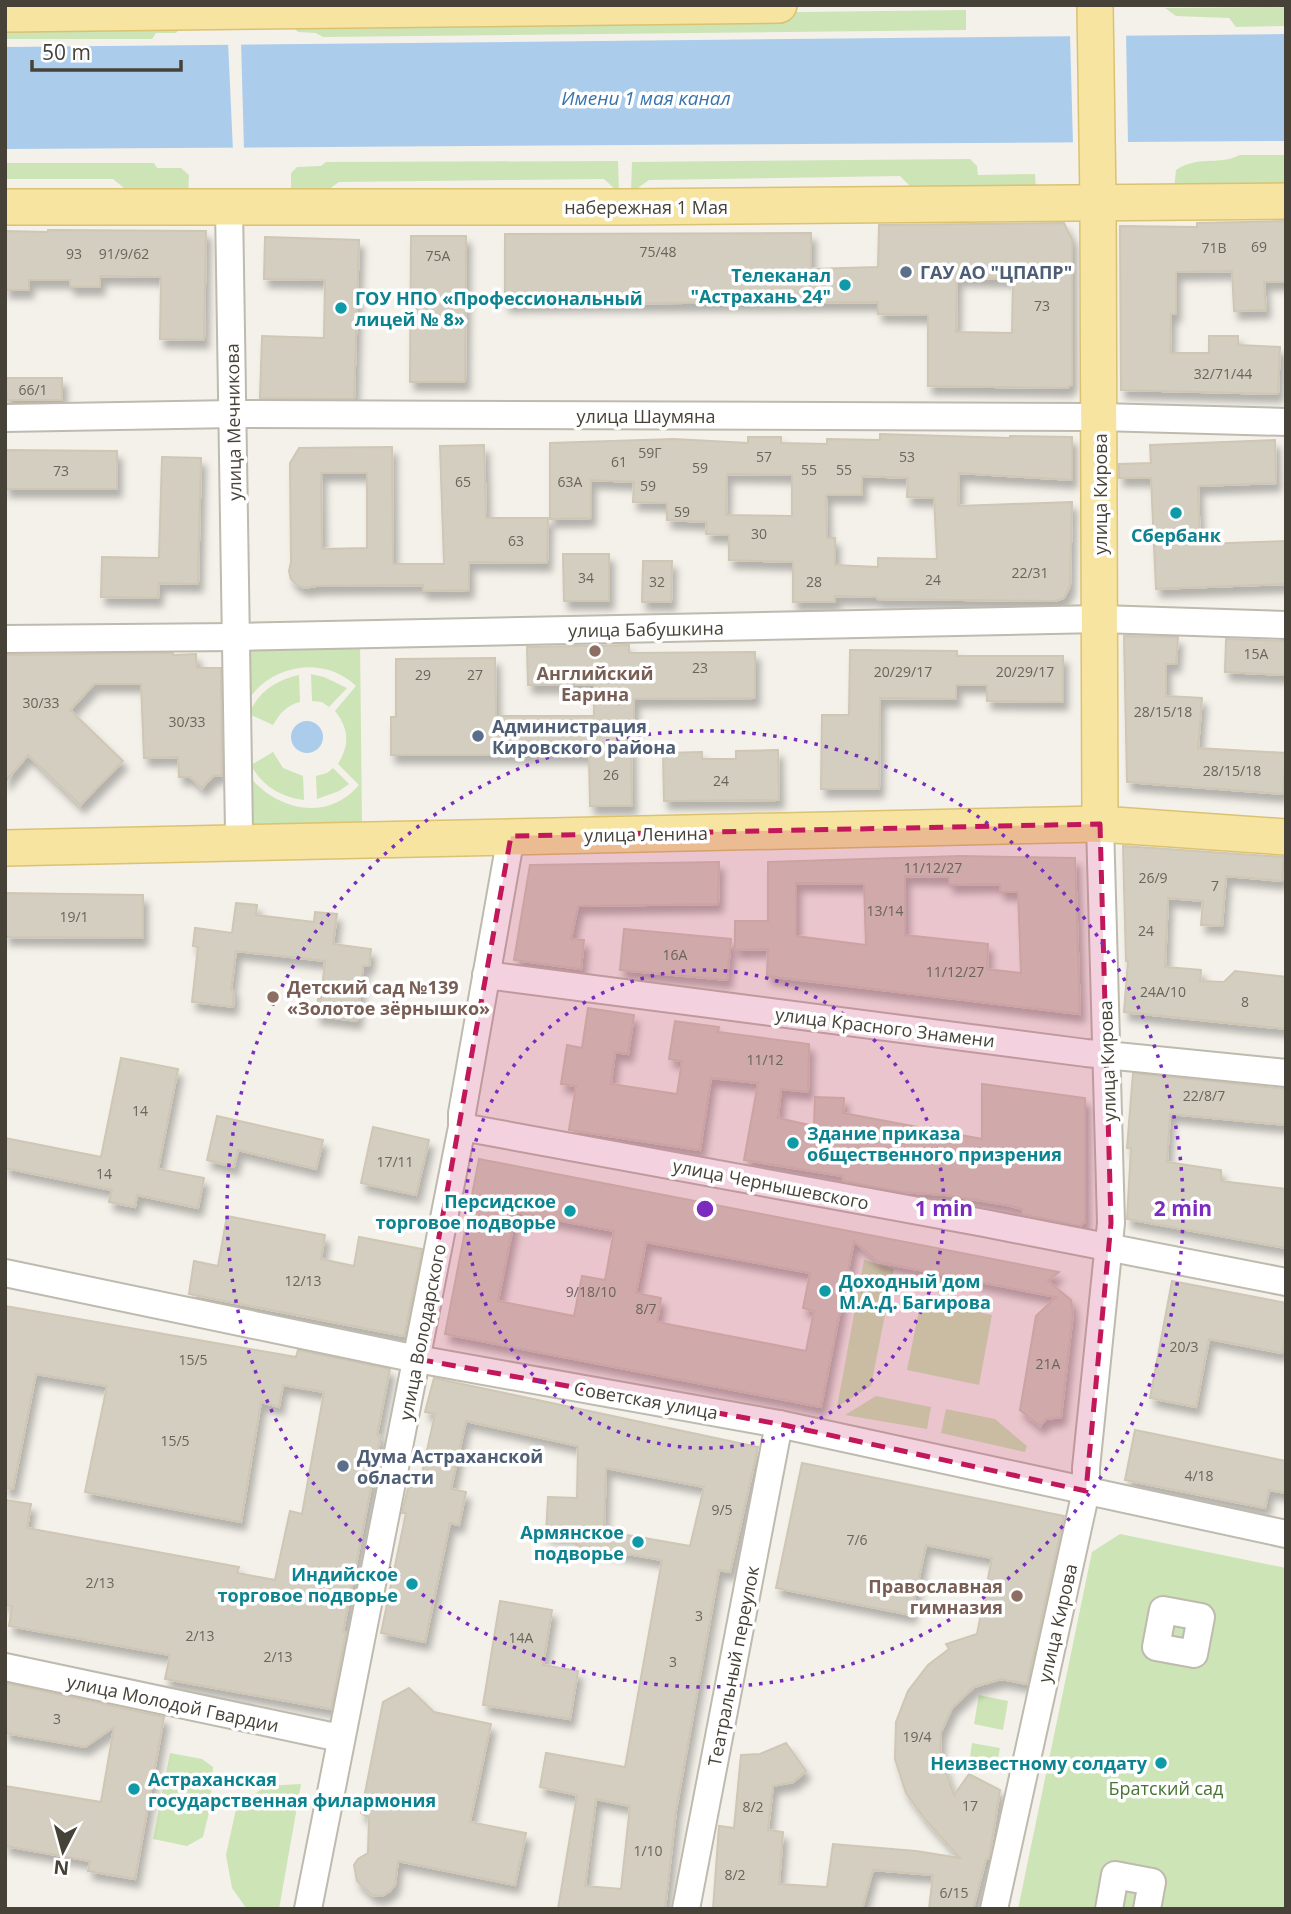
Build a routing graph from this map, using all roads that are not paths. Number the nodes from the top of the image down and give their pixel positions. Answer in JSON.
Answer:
{"nodes":[{"id":1,"x":779,"y":5,"type":"edge"},
{"id":2,"x":232,"y":9,"type":"edge"},
{"id":3,"x":1095,"y":13,"type":"edge"},
{"id":4,"x":5,"y":14,"type":"edge"},
{"id":5,"x":1286,"y":201,"type":"edge"},
{"id":6,"x":1098,"y":202,"type":"junction"},
{"id":7,"x":5,"y":207,"type":"edge"},
{"id":8,"x":229,"y":207,"type":"junction"},
{"id":9,"x":234,"y":414,"type":"junction"},
{"id":10,"x":1100,"y":417,"type":"junction"},
{"id":11,"x":5,"y":418,"type":"edge"},
{"id":12,"x":1286,"y":422,"type":"edge"},
{"id":13,"x":1100,"y":619,"type":"junction"},
{"id":14,"x":1286,"y":625,"type":"edge"},
{"id":15,"x":235,"y":637,"type":"junction"},
{"id":16,"x":5,"y":639,"type":"edge"},
{"id":17,"x":1100,"y":824,"type":"junction"},
{"id":18,"x":239,"y":832,"type":"dead end"},
{"id":19,"x":511,"y":836,"type":"junction"},
{"id":20,"x":1286,"y":837,"type":"edge"},
{"id":21,"x":5,"y":848,"type":"edge"},
{"id":22,"x":486,"y":975,"type":"junction"},
{"id":23,"x":1108,"y":1056,"type":"junction"},
{"id":24,"x":1286,"y":1073,"type":"edge"},
{"id":25,"x":462,"y":1127,"type":"junction"},
{"id":26,"x":1107,"y":1246,"type":"junction"},
{"id":27,"x":5,"y":1273,"type":"edge"},
{"id":28,"x":1286,"y":1282,"type":"edge"},
{"id":29,"x":417,"y":1359,"type":"junction"},
{"id":30,"x":779,"y":1424,"type":"junction"},
{"id":31,"x":1086,"y":1491,"type":"junction"},
{"id":32,"x":1286,"y":1534,"type":"edge"},
{"id":33,"x":5,"y":1667,"type":"edge"},
{"id":34,"x":340,"y":1738,"type":"junction"},
{"id":35,"x":308,"y":1909,"type":"edge"},
{"id":36,"x":686,"y":1909,"type":"edge"},
{"id":37,"x":994,"y":1909,"type":"edge"},
{"id":38,"x":1109,"y":1909,"type":"edge"},
{"id":39,"x":1147,"y":1909,"type":"edge"}],
"edges":[{"from":1,"to":2,"type":"main road"},
{"from":2,"to":4,"type":"main road"},
{"from":3,"to":6,"type":"main road","name":"улица Кирова"},
{"from":5,"to":6,"type":"main road","name":"набережная 1 Мая"},
{"from":6,"to":8,"type":"main road","name":"набережная 1 Мая"},
{"from":6,"to":10,"type":"main road","name":"улица Кирова"},
{"from":7,"to":8,"type":"main road","name":"набережная 1 Мая"},
{"from":8,"to":9,"type":"street","name":"улица Мечникова"},
{"from":9,"to":10,"type":"street","name":"улица Шаумяна"},
{"from":9,"to":11,"type":"street","name":"улица Шаумяна"},
{"from":9,"to":15,"type":"street","name":"улица Мечникова"},
{"from":10,"to":12,"type":"street","name":"улица Шаумяна"},
{"from":10,"to":13,"type":"main road","name":"улица Кирова"},
{"from":13,"to":14,"type":"street","name":"улица Бабушкина"},
{"from":13,"to":15,"type":"street","name":"улица Бабушкина"},
{"from":13,"to":17,"type":"main road","name":"улица Кирова"},
{"from":15,"to":16,"type":"street","name":"улица Бабушкина"},
{"from":15,"to":18,"type":"street","name":"улица Мечникова"},
{"from":17,"to":19,"type":"main road","name":"улица Ленина"},
{"from":17,"to":20,"type":"main road","name":"улица Ленина"},
{"from":17,"to":23,"type":"street","name":"улица Кирова"},
{"from":19,"to":21,"type":"main road","name":"улица Ленина"},
{"from":19,"to":22,"type":"street","name":"улица Володарского"},
{"from":22,"to":23,"type":"street","name":"улица Красного Знамени"},
{"from":22,"to":25,"type":"street","name":"улица Володарского"},
{"from":23,"to":24,"type":"street","name":"улица Красного Знамени"},
{"from":23,"to":26,"type":"street","name":"улица Кирова"},
{"from":25,"to":26,"type":"street","name":"улица Чернышевского"},
{"from":25,"to":29,"type":"street","name":"улица Володарского"},
{"from":26,"to":28,"type":"street","name":"улица Чернышевского"},
{"from":26,"to":31,"type":"street","name":"улица Кирова"},
{"from":27,"to":29,"type":"street","name":"Советская улица"},
{"from":29,"to":30,"type":"street","name":"Советская улица"},
{"from":29,"to":34,"type":"street","name":"улица Володарского"},
{"from":30,"to":31,"type":"street","name":"Советская улица"},
{"from":30,"to":36,"type":"street","name":"Театральный переулок"},
{"from":31,"to":32,"type":"street","name":"Советская улица"},
{"from":31,"to":37,"type":"street","name":"улица Кирова"},
{"from":33,"to":34,"type":"street","name":"улица Молодой Гвардии"},
{"from":34,"to":35,"type":"street","name":"улица Володарского"},
{"from":38,"to":39,"type":"street"}]}
